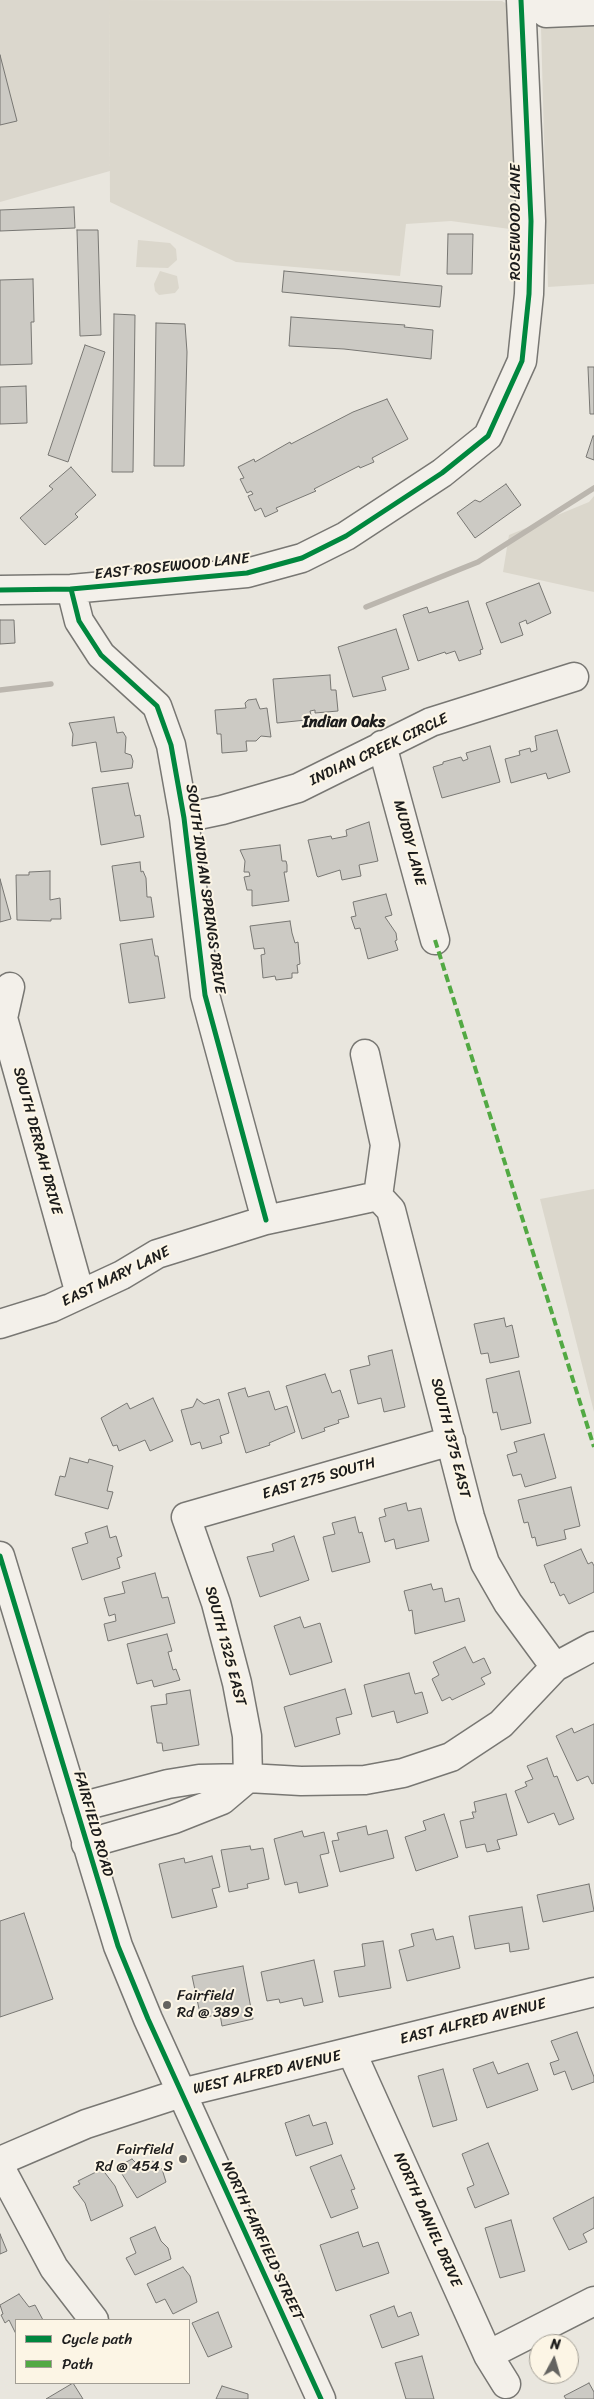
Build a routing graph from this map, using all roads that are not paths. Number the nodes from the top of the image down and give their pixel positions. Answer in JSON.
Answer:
{"nodes":[{"id":1,"x":521,"y":0,"type":"edge"},
{"id":2,"x":531,"y":0,"type":"edge"},
{"id":3,"x":594,"y":11,"type":"edge"},
{"id":4,"x":488,"y":436,"type":"joint"},
{"id":5,"x":71,"y":589,"type":"junction"},
{"id":6,"x":0,"y":590,"type":"edge"},
{"id":7,"x":574,"y":677,"type":"dead end"},
{"id":8,"x":382,"y":745,"type":"junction"},
{"id":9,"x":184,"y":818,"type":"junction"},
{"id":10,"x":435,"y":940,"type":"dead end"},
{"id":11,"x":10,"y":987,"type":"dead end"},
{"id":12,"x":365,"y":1054,"type":"dead end"},
{"id":13,"x":378,"y":1196,"type":"junction"},
{"id":14,"x":266,"y":1220,"type":"junction"},
{"id":15,"x":80,"y":1294,"type":"junction"},
{"id":16,"x":0,"y":1324,"type":"edge"},
{"id":17,"x":451,"y":1441,"type":"junction"},
{"id":18,"x":186,"y":1517,"type":"joint"},
{"id":19,"x":0,"y":1556,"type":"edge"},
{"id":20,"x":594,"y":1646,"type":"edge"},
{"id":21,"x":555,"y":1667,"type":"junction"},
{"id":22,"x":248,"y":1778,"type":"junction"},
{"id":23,"x":76,"y":1808,"type":"junction"},
{"id":24,"x":86,"y":1844,"type":"junction"},
{"id":25,"x":594,"y":1992,"type":"edge"},
{"id":26,"x":352,"y":2053,"type":"junction"},
{"id":27,"x":181,"y":2093,"type":"junction"},
{"id":28,"x":0,"y":2161,"type":"edge"},
{"id":29,"x":0,"y":2166,"type":"edge"},
{"id":30,"x":594,"y":2301,"type":"edge"},
{"id":31,"x":93,"y":2319,"type":"edge"},
{"id":32,"x":488,"y":2355,"type":"junction"},
{"id":33,"x":506,"y":2384,"type":"dead end"},
{"id":34,"x":321,"y":2399,"type":"edge"}],
"edges":[{"from":1,"to":4,"type":"street","name":"ROSEWOOD LANE"},
{"from":2,"to":3,"type":"street"},
{"from":4,"to":5,"type":"street","name":"EAST ROSEWOOD LANE"},
{"from":5,"to":6,"type":"street","name":"EAST ROSEWOOD LANE"},
{"from":5,"to":9,"type":"street","name":"SOUTH INDIAN SPRINGS DRIVE"},
{"from":7,"to":8,"type":"street","name":"INDIAN CREEK CIRCLE"},
{"from":8,"to":9,"type":"street","name":"INDIAN CREEK CIRCLE"},
{"from":8,"to":10,"type":"street","name":"MUDDY LANE"},
{"from":9,"to":14,"type":"street","name":"SOUTH INDIAN SPRINGS DRIVE"},
{"from":11,"to":15,"type":"street","name":"SOUTH DERRAH DRIVE"},
{"from":12,"to":13,"type":"street"},
{"from":13,"to":14,"type":"street","name":"EAST MARY LANE"},
{"from":13,"to":17,"type":"street","name":"SOUTH 1375 EAST"},
{"from":14,"to":15,"type":"street","name":"EAST MARY LANE"},
{"from":15,"to":16,"type":"street","name":"EAST MARY LANE"},
{"from":17,"to":18,"type":"street","name":"EAST 275 SOUTH"},
{"from":17,"to":21,"type":"street","name":"SOUTH 1375 EAST"},
{"from":18,"to":22,"type":"street","name":"SOUTH 1325 EAST"},
{"from":19,"to":23,"type":"street","name":"FAIRFIELD ROAD"},
{"from":20,"to":21,"type":"street"},
{"from":21,"to":22,"type":"street"},
{"from":22,"to":23,"type":"street"},
{"from":22,"to":24,"type":"street"},
{"from":23,"to":24,"type":"street","name":"FAIRFIELD ROAD"},
{"from":24,"to":27,"type":"street","name":"FAIRFIELD ROAD"},
{"from":25,"to":26,"type":"street","name":"EAST ALFRED AVENUE"},
{"from":26,"to":27,"type":"street","name":"WEST ALFRED AVENUE"},
{"from":26,"to":32,"type":"street","name":"NORTH DANIEL DRIVE"},
{"from":27,"to":28,"type":"street","name":"WEST ALFRED AVENUE"},
{"from":27,"to":34,"type":"street","name":"NORTH FAIRFIELD STREET"},
{"from":29,"to":31,"type":"street"},
{"from":30,"to":32,"type":"street"},
{"from":32,"to":33,"type":"street","name":"NORTH DANIEL DRIVE"}]}
